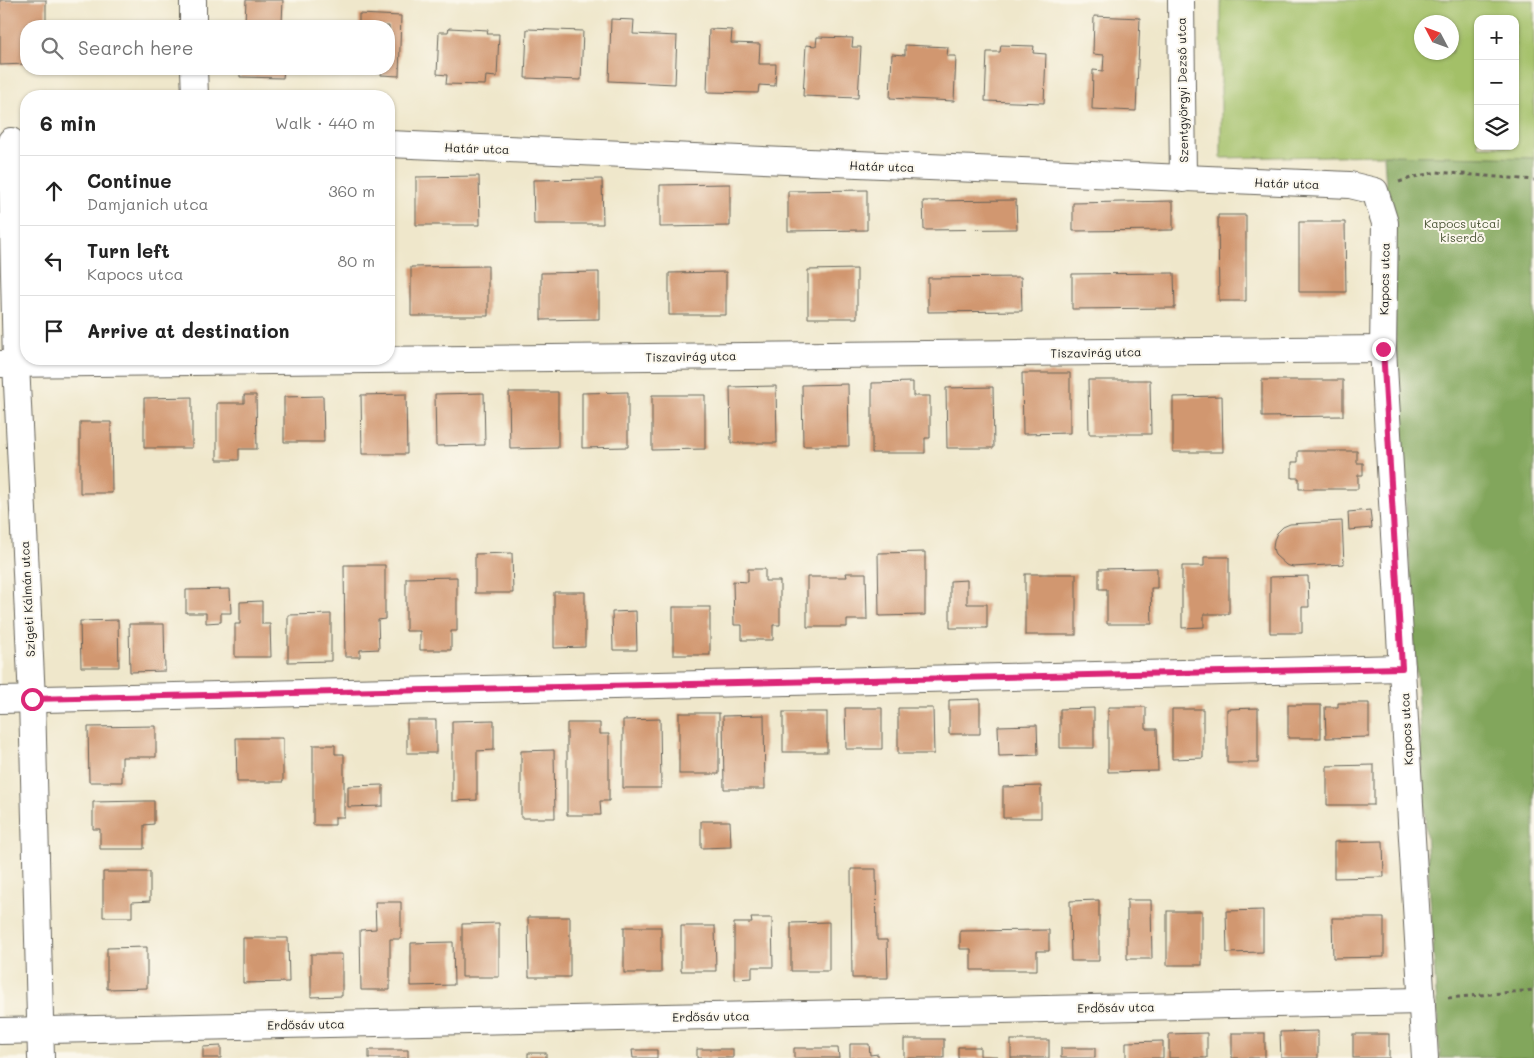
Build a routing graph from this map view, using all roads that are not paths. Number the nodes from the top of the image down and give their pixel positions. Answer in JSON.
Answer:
{"nodes":[{"id":1,"x":192,"y":0,"type":"edge"},
{"id":2,"x":1180,"y":0,"type":"edge"},
{"id":3,"x":193,"y":20,"type":"edge"},
{"id":4,"x":194,"y":75,"type":"edge"},
{"id":5,"x":195,"y":90,"type":"edge"},
{"id":6,"x":13,"y":140,"type":"edge"},
{"id":7,"x":395,"y":144,"type":"edge"},
{"id":8,"x":1183,"y":179,"type":"junction"},
{"id":9,"x":1374,"y":191,"type":"joint"},
{"id":10,"x":1383,"y":349,"type":"junction"},
{"id":11,"x":395,"y":359,"type":"edge"},
{"id":12,"x":8,"y":363,"type":"edge"},
{"id":13,"x":1402,"y":668,"type":"junction"},
{"id":14,"x":32,"y":699,"type":"junction"},
{"id":15,"x":0,"y":700,"type":"edge"},
{"id":16,"x":1422,"y":1001,"type":"junction"},
{"id":17,"x":40,"y":1030,"type":"junction"},
{"id":18,"x":0,"y":1031,"type":"edge"},
{"id":19,"x":41,"y":1058,"type":"edge"},
{"id":20,"x":1425,"y":1058,"type":"edge"}],
"edges":[{"from":1,"to":3,"type":"street"},
{"from":2,"to":8,"type":"street","name":"Szentgyörgyi Dezső utca"},
{"from":4,"to":5,"type":"street"},
{"from":6,"to":12,"type":"street","name":"Szigeti Kálmán utca"},
{"from":7,"to":8,"type":"street","name":"Határ utca"},
{"from":8,"to":9,"type":"street","name":"Határ utca"},
{"from":9,"to":10,"type":"street","name":"Kapocs utca"},
{"from":10,"to":11,"type":"street","name":"Tiszavirág utca"},
{"from":10,"to":13,"type":"street","name":"Kapocs utca"},
{"from":12,"to":14,"type":"street","name":"Szigeti Kálmán utca"},
{"from":13,"to":14,"type":"street"},
{"from":13,"to":16,"type":"street","name":"Kapocs utca"},
{"from":14,"to":15,"type":"street"},
{"from":14,"to":17,"type":"street","name":"Szigeti Kálmán utca"},
{"from":16,"to":17,"type":"street","name":"Erdősáv utca"},
{"from":16,"to":20,"type":"street","name":"Kapocs utca"},
{"from":17,"to":18,"type":"street","name":"Erdősáv utca"},
{"from":17,"to":19,"type":"street","name":"Szigeti Kálmán utca"}]}
